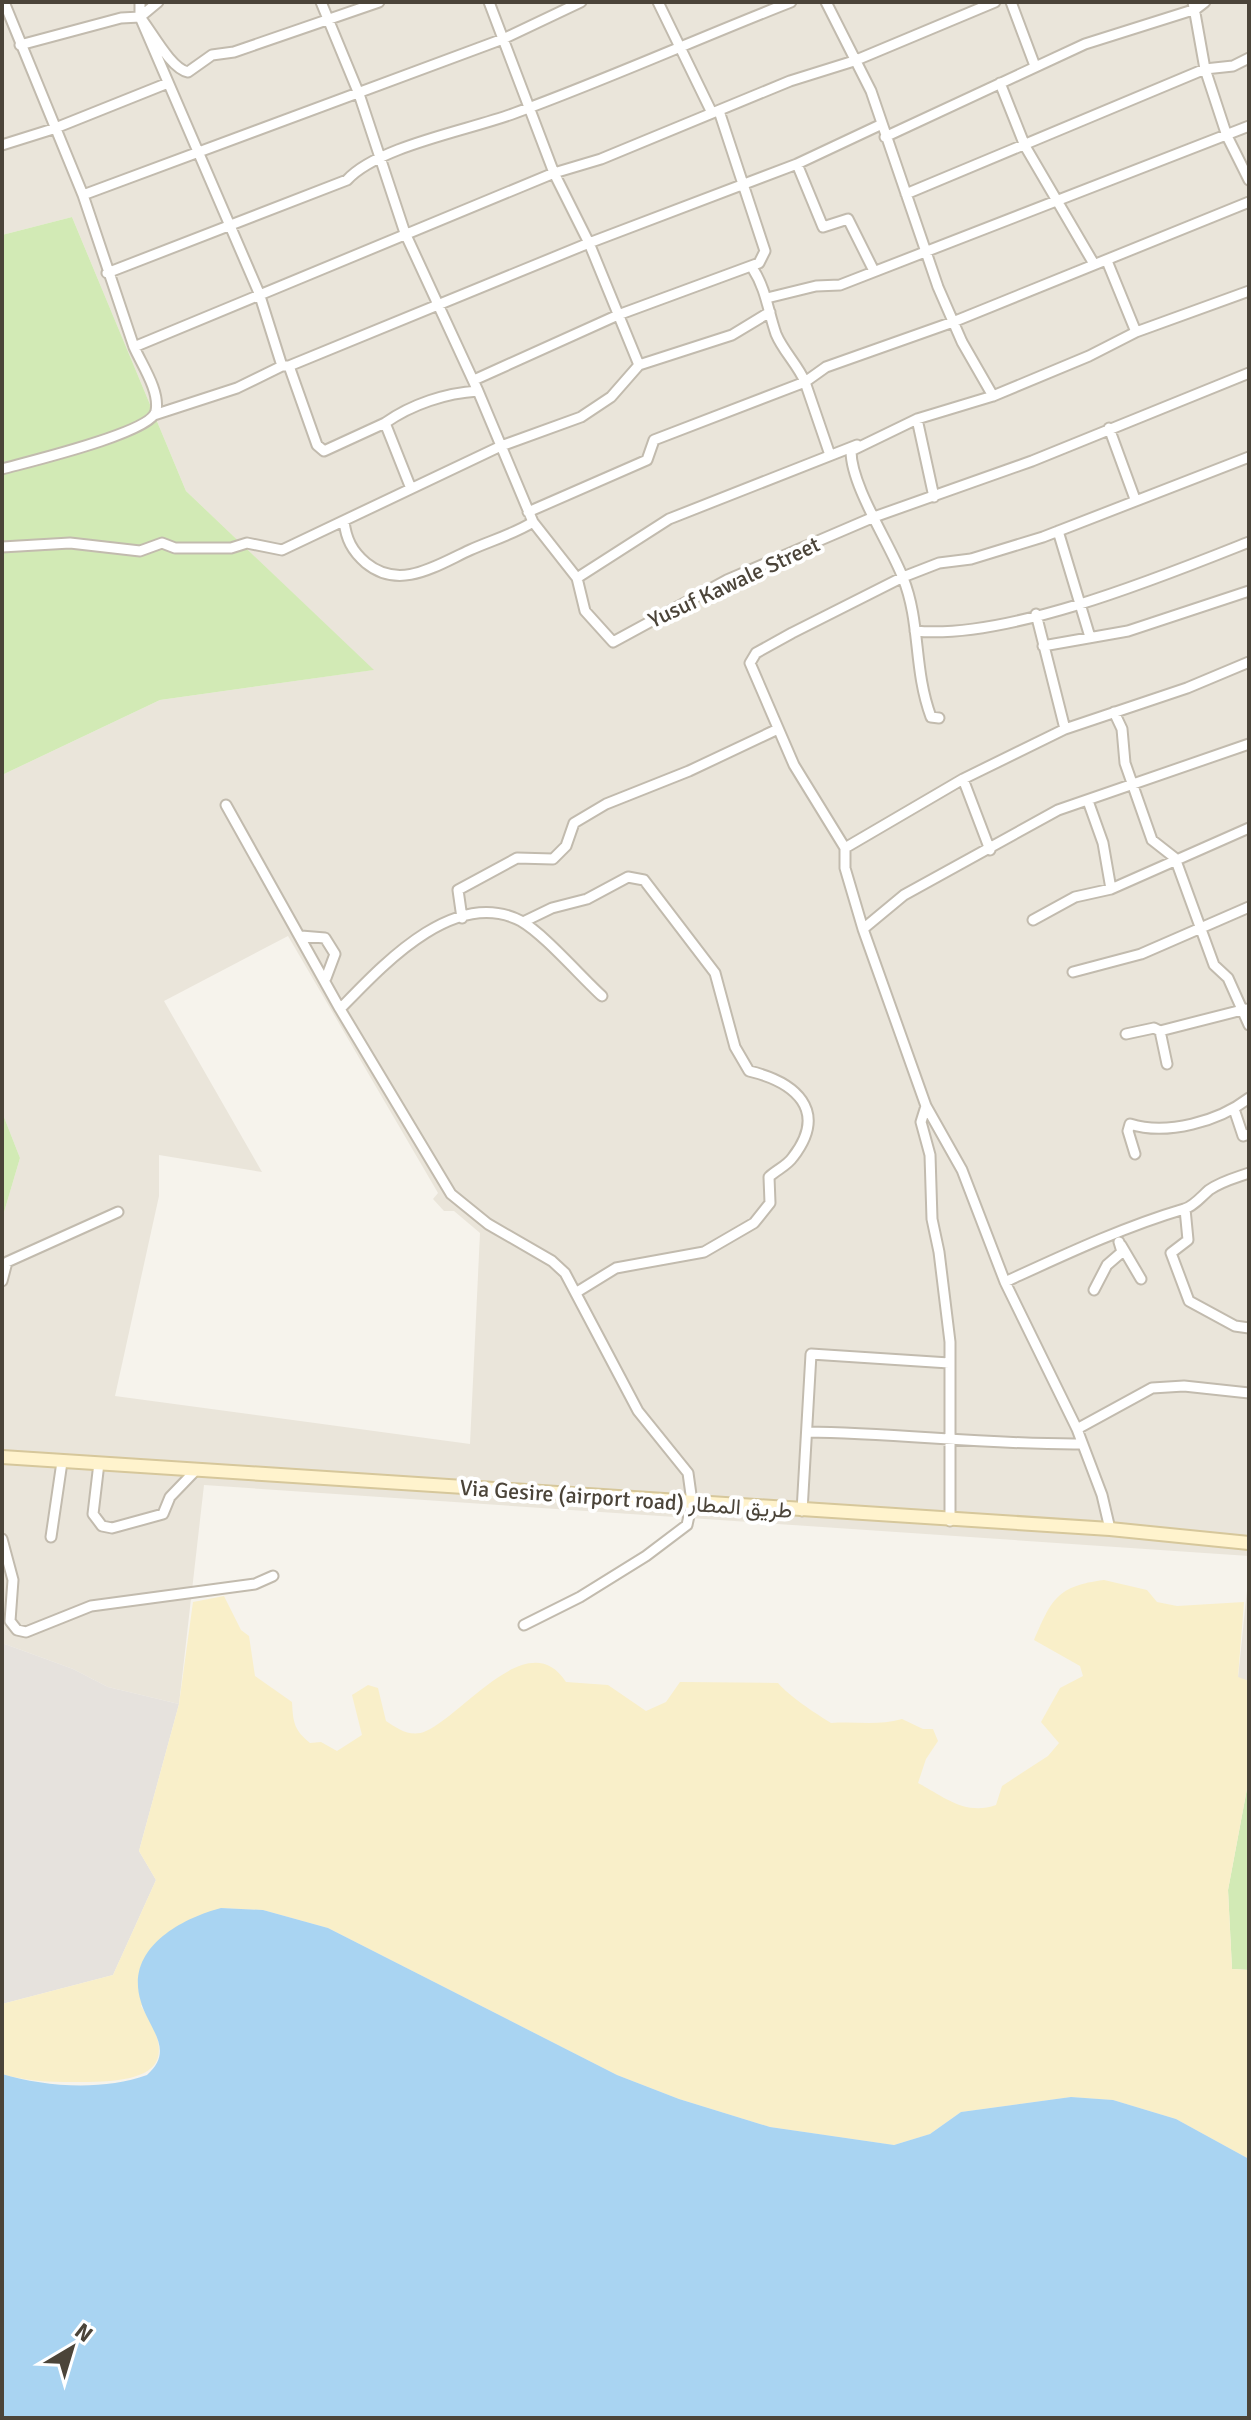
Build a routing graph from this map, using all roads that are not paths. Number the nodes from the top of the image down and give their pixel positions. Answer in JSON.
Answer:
{"nodes":[{"id":1,"x":4,"y":2,"type":"edge"},
{"id":2,"x":140,"y":2,"type":"edge"},
{"id":3,"x":158,"y":2,"type":"edge"},
{"id":4,"x":321,"y":2,"type":"edge"},
{"id":5,"x":379,"y":2,"type":"edge"},
{"id":6,"x":489,"y":2,"type":"edge"},
{"id":7,"x":581,"y":2,"type":"edge"},
{"id":8,"x":658,"y":2,"type":"edge"},
{"id":9,"x":791,"y":2,"type":"edge"},
{"id":10,"x":826,"y":2,"type":"edge"},
{"id":11,"x":995,"y":2,"type":"edge"},
{"id":12,"x":1011,"y":2,"type":"edge"},
{"id":13,"x":1198,"y":4,"type":"edge"},
{"id":14,"x":140,"y":17,"type":"junction"},
{"id":15,"x":330,"y":19,"type":"junction"},
{"id":16,"x":503,"y":39,"type":"junction"},
{"id":17,"x":20,"y":45,"type":"junction"},
{"id":18,"x":678,"y":48,"type":"junction"},
{"id":19,"x":1249,"y":58,"type":"edge"},
{"id":20,"x":854,"y":61,"type":"junction"},
{"id":21,"x":1035,"y":66,"type":"junction"},
{"id":22,"x":1205,"y":69,"type":"junction"},
{"id":23,"x":168,"y":83,"type":"junction"},
{"id":24,"x":1000,"y":83,"type":"junction"},
{"id":25,"x":359,"y":94,"type":"junction"},
{"id":26,"x":530,"y":105,"type":"junction"},
{"id":27,"x":715,"y":112,"type":"junction"},
{"id":28,"x":880,"y":125,"type":"junction"},
{"id":29,"x":1249,"y":126,"type":"edge"},
{"id":30,"x":53,"y":129,"type":"junction"},
{"id":31,"x":1227,"y":136,"type":"junction"},
{"id":32,"x":885,"y":137,"type":"junction"},
{"id":33,"x":2,"y":145,"type":"edge"},
{"id":34,"x":1025,"y":146,"type":"junction"},
{"id":35,"x":198,"y":152,"type":"junction"},
{"id":36,"x":379,"y":157,"type":"junction"},
{"id":37,"x":797,"y":164,"type":"junction"},
{"id":38,"x":554,"y":173,"type":"junction"},
{"id":39,"x":1249,"y":180,"type":"edge"},
{"id":40,"x":745,"y":185,"type":"junction"},
{"id":41,"x":906,"y":194,"type":"junction"},
{"id":42,"x":83,"y":195,"type":"junction"},
{"id":43,"x":1057,"y":202,"type":"junction"},
{"id":44,"x":1249,"y":202,"type":"edge"},
{"id":45,"x":228,"y":225,"type":"junction"},
{"id":46,"x":405,"y":233,"type":"junction"},
{"id":47,"x":589,"y":243,"type":"junction"},
{"id":48,"x":928,"y":249,"type":"junction"},
{"id":49,"x":1107,"y":261,"type":"junction"},
{"id":50,"x":1094,"y":264,"type":"junction"},
{"id":51,"x":753,"y":269,"type":"junction"},
{"id":52,"x":874,"y":271,"type":"junction"},
{"id":53,"x":107,"y":273,"type":"junction"},
{"id":54,"x":1249,"y":291,"type":"edge"},
{"id":55,"x":259,"y":293,"type":"junction"},
{"id":56,"x":767,"y":298,"type":"junction"},
{"id":57,"x":436,"y":304,"type":"junction"},
{"id":58,"x":770,"y":312,"type":"junction"},
{"id":59,"x":618,"y":315,"type":"junction"},
{"id":60,"x":953,"y":322,"type":"junction"},
{"id":61,"x":1136,"y":332,"type":"junction"},
{"id":62,"x":134,"y":347,"type":"junction"},
{"id":63,"x":639,"y":365,"type":"junction"},
{"id":64,"x":285,"y":366,"type":"junction"},
{"id":65,"x":1249,"y":373,"type":"edge"},
{"id":66,"x":474,"y":380,"type":"junction"},
{"id":67,"x":805,"y":382,"type":"junction"},
{"id":68,"x":478,"y":391,"type":"junction"},
{"id":69,"x":993,"y":396,"type":"junction"},
{"id":70,"x":154,"y":415,"type":"junction"},
{"id":71,"x":917,"y":419,"type":"junction"},
{"id":72,"x":385,"y":423,"type":"junction"},
{"id":73,"x":1109,"y":428,"type":"junction"},
{"id":74,"x":860,"y":444,"type":"junction"},
{"id":75,"x":501,"y":446,"type":"junction"},
{"id":76,"x":830,"y":455,"type":"junction"},
{"id":77,"x":1249,"y":457,"type":"edge"},
{"id":78,"x":2,"y":469,"type":"edge"},
{"id":79,"x":410,"y":486,"type":"junction"},
{"id":80,"x":934,"y":497,"type":"junction"},
{"id":81,"x":1135,"y":499,"type":"junction"},
{"id":82,"x":528,"y":512,"type":"junction"},
{"id":83,"x":874,"y":517,"type":"junction"},
{"id":84,"x":344,"y":521,"type":"junction"},
{"id":85,"x":533,"y":522,"type":"junction"},
{"id":86,"x":1058,"y":531,"type":"junction"},
{"id":87,"x":1249,"y":542,"type":"edge"},
{"id":88,"x":2,"y":547,"type":"edge"},
{"id":89,"x":903,"y":577,"type":"junction"},
{"id":90,"x":577,"y":578,"type":"junction"},
{"id":91,"x":1249,"y":591,"type":"edge"},
{"id":92,"x":1080,"y":602,"type":"junction"},
{"id":93,"x":1036,"y":614,"type":"junction"},
{"id":94,"x":915,"y":631,"type":"junction"},
{"id":95,"x":1090,"y":637,"type":"junction"},
{"id":96,"x":1043,"y":646,"type":"junction"},
{"id":97,"x":1249,"y":662,"type":"edge"},
{"id":98,"x":1114,"y":712,"type":"junction"},
{"id":99,"x":939,"y":718,"type":"dead end"},
{"id":100,"x":778,"y":729,"type":"junction"},
{"id":101,"x":1065,"y":729,"type":"junction"},
{"id":102,"x":1249,"y":744,"type":"edge"},
{"id":103,"x":963,"y":779,"type":"junction"},
{"id":104,"x":1134,"y":784,"type":"junction"},
{"id":105,"x":1088,"y":801,"type":"junction"},
{"id":106,"x":226,"y":805,"type":"dead end"},
{"id":107,"x":1249,"y":828,"type":"edge"},
{"id":108,"x":845,"y":848,"type":"junction"},
{"id":109,"x":990,"y":850,"type":"junction"},
{"id":110,"x":1175,"y":858,"type":"junction"},
{"id":111,"x":1111,"y":889,"type":"junction"},
{"id":112,"x":1249,"y":907,"type":"edge"},
{"id":113,"x":462,"y":918,"type":"junction"},
{"id":114,"x":1033,"y":920,"type":"dead end"},
{"id":115,"x":523,"y":922,"type":"junction"},
{"id":116,"x":1199,"y":926,"type":"junction"},
{"id":117,"x":863,"y":929,"type":"junction"},
{"id":118,"x":301,"y":936,"type":"junction"},
{"id":119,"x":1073,"y":972,"type":"dead end"},
{"id":120,"x":326,"y":978,"type":"junction"},
{"id":121,"x":602,"y":996,"type":"dead end"},
{"id":122,"x":340,"y":1009,"type":"junction"},
{"id":123,"x":1246,"y":1009,"type":"edge"},
{"id":124,"x":1249,"y":1025,"type":"edge"},
{"id":125,"x":1160,"y":1031,"type":"junction"},
{"id":126,"x":1126,"y":1034,"type":"dead end"},
{"id":127,"x":1167,"y":1064,"type":"dead end"},
{"id":128,"x":1249,"y":1098,"type":"edge"},
{"id":129,"x":926,"y":1106,"type":"junction"},
{"id":130,"x":1234,"y":1109,"type":"junction"},
{"id":131,"x":1249,"y":1134,"type":"edge"},
{"id":132,"x":1135,"y":1154,"type":"dead end"},
{"id":133,"x":1249,"y":1173,"type":"edge"},
{"id":134,"x":1185,"y":1209,"type":"junction"},
{"id":135,"x":118,"y":1212,"type":"dead end"},
{"id":136,"x":1117,"y":1237,"type":"junction"},
{"id":137,"x":1141,"y":1279,"type":"dead end"},
{"id":138,"x":2,"y":1281,"type":"edge"},
{"id":139,"x":1005,"y":1282,"type":"junction"},
{"id":140,"x":1094,"y":1290,"type":"dead end"},
{"id":141,"x":577,"y":1292,"type":"junction"},
{"id":142,"x":1249,"y":1328,"type":"edge"},
{"id":143,"x":949,"y":1363,"type":"junction"},
{"id":144,"x":1249,"y":1393,"type":"edge"},
{"id":145,"x":1077,"y":1429,"type":"junction"},
{"id":146,"x":807,"y":1432,"type":"junction"},
{"id":147,"x":950,"y":1439,"type":"junction"},
{"id":148,"x":1082,"y":1444,"type":"junction"},
{"id":149,"x":2,"y":1457,"type":"edge"},
{"id":150,"x":62,"y":1462,"type":"junction"},
{"id":151,"x":99,"y":1463,"type":"junction"},
{"id":152,"x":196,"y":1470,"type":"junction"},
{"id":153,"x":692,"y":1502,"type":"junction"},
{"id":154,"x":802,"y":1511,"type":"junction"},
{"id":155,"x":950,"y":1521,"type":"junction"},
{"id":156,"x":1110,"y":1529,"type":"junction"},
{"id":157,"x":51,"y":1537,"type":"dead end"},
{"id":158,"x":2,"y":1539,"type":"edge"},
{"id":159,"x":1249,"y":1543,"type":"edge"},
{"id":160,"x":273,"y":1576,"type":"dead end"},
{"id":161,"x":524,"y":1625,"type":"dead end"}],
"edges":[{"from":1,"to":17,"type":"street"},
{"from":2,"to":14,"type":"street"},
{"from":3,"to":14,"type":"street"},
{"from":4,"to":15,"type":"street","name":"Yusuf Kawale Street"},
{"from":5,"to":15,"type":"street"},
{"from":6,"to":16,"type":"street"},
{"from":7,"to":16,"type":"street"},
{"from":8,"to":18,"type":"street"},
{"from":9,"to":18,"type":"street"},
{"from":10,"to":20,"type":"street"},
{"from":11,"to":20,"type":"street"},
{"from":12,"to":21,"type":"street"},
{"from":13,"to":21,"type":"street"},
{"from":13,"to":22,"type":"street"},
{"from":14,"to":15,"type":"street"},
{"from":14,"to":17,"type":"street"},
{"from":14,"to":23,"type":"street"},
{"from":15,"to":25,"type":"street","name":"Yusuf Kawale Street"},
{"from":16,"to":25,"type":"street"},
{"from":16,"to":26,"type":"street"},
{"from":17,"to":30,"type":"street"},
{"from":18,"to":26,"type":"street"},
{"from":18,"to":27,"type":"street"},
{"from":19,"to":22,"type":"street"},
{"from":20,"to":27,"type":"street"},
{"from":20,"to":28,"type":"street"},
{"from":21,"to":24,"type":"street"},
{"from":22,"to":31,"type":"street"},
{"from":22,"to":34,"type":"street"},
{"from":23,"to":30,"type":"street"},
{"from":23,"to":35,"type":"street"},
{"from":24,"to":32,"type":"street"},
{"from":24,"to":34,"type":"street"},
{"from":25,"to":35,"type":"street"},
{"from":25,"to":36,"type":"street","name":"Yusuf Kawale Street"},
{"from":26,"to":36,"type":"street"},
{"from":26,"to":38,"type":"street"},
{"from":27,"to":38,"type":"street"},
{"from":27,"to":40,"type":"street"},
{"from":28,"to":32,"type":"street"},
{"from":28,"to":37,"type":"street"},
{"from":29,"to":31,"type":"street"},
{"from":30,"to":33,"type":"street"},
{"from":30,"to":42,"type":"street"},
{"from":31,"to":39,"type":"street"},
{"from":31,"to":43,"type":"street"},
{"from":32,"to":41,"type":"street"},
{"from":34,"to":41,"type":"street"},
{"from":34,"to":43,"type":"street"},
{"from":35,"to":42,"type":"street"},
{"from":35,"to":45,"type":"street"},
{"from":36,"to":45,"type":"street"},
{"from":36,"to":46,"type":"street","name":"Yusuf Kawale Street"},
{"from":37,"to":40,"type":"street"},
{"from":37,"to":52,"type":"street"},
{"from":38,"to":46,"type":"street"},
{"from":38,"to":47,"type":"street"},
{"from":40,"to":47,"type":"street"},
{"from":40,"to":51,"type":"street"},
{"from":41,"to":48,"type":"street"},
{"from":42,"to":53,"type":"street"},
{"from":43,"to":48,"type":"street"},
{"from":43,"to":50,"type":"street"},
{"from":44,"to":49,"type":"street"},
{"from":45,"to":53,"type":"street"},
{"from":45,"to":55,"type":"street"},
{"from":46,"to":55,"type":"street"},
{"from":46,"to":57,"type":"street","name":"Yusuf Kawale Street"},
{"from":47,"to":57,"type":"street"},
{"from":47,"to":59,"type":"street"},
{"from":48,"to":52,"type":"street"},
{"from":48,"to":60,"type":"street"},
{"from":49,"to":50,"type":"street"},
{"from":49,"to":61,"type":"street"},
{"from":50,"to":60,"type":"street"},
{"from":51,"to":56,"type":"street"},
{"from":51,"to":59,"type":"street"},
{"from":52,"to":56,"type":"street"},
{"from":53,"to":62,"type":"street"},
{"from":54,"to":61,"type":"street"},
{"from":55,"to":62,"type":"street"},
{"from":55,"to":64,"type":"street"},
{"from":56,"to":58,"type":"street"},
{"from":57,"to":64,"type":"street"},
{"from":57,"to":66,"type":"street","name":"Yusuf Kawale Street"},
{"from":58,"to":63,"type":"street"},
{"from":58,"to":67,"type":"street"},
{"from":59,"to":63,"type":"street"},
{"from":59,"to":66,"type":"street"},
{"from":60,"to":67,"type":"street"},
{"from":60,"to":69,"type":"street"},
{"from":61,"to":69,"type":"street"},
{"from":62,"to":70,"type":"street"},
{"from":63,"to":75,"type":"street"},
{"from":64,"to":70,"type":"street"},
{"from":64,"to":72,"type":"street"},
{"from":65,"to":73,"type":"street","name":"Yusuf Kawale Street"},
{"from":66,"to":68,"type":"street","name":"Yusuf Kawale Street"},
{"from":67,"to":76,"type":"street"},
{"from":67,"to":82,"type":"street"},
{"from":68,"to":72,"type":"street"},
{"from":68,"to":75,"type":"street","name":"Yusuf Kawale Street"},
{"from":69,"to":71,"type":"street"},
{"from":70,"to":78,"type":"street"},
{"from":71,"to":74,"type":"street"},
{"from":71,"to":80,"type":"street"},
{"from":72,"to":79,"type":"street"},
{"from":73,"to":80,"type":"street","name":"Yusuf Kawale Street"},
{"from":73,"to":81,"type":"street"},
{"from":74,"to":76,"type":"street"},
{"from":74,"to":83,"type":"street"},
{"from":75,"to":79,"type":"street"},
{"from":75,"to":82,"type":"street","name":"Yusuf Kawale Street"},
{"from":76,"to":90,"type":"street"},
{"from":77,"to":81,"type":"street"},
{"from":79,"to":84,"type":"street"},
{"from":80,"to":83,"type":"street","name":"Yusuf Kawale Street"},
{"from":81,"to":86,"type":"street"},
{"from":82,"to":85,"type":"street","name":"Yusuf Kawale Street"},
{"from":83,"to":89,"type":"street"},
{"from":83,"to":90,"type":"street","name":"Yusuf Kawale Street"},
{"from":84,"to":85,"type":"street"},
{"from":84,"to":88,"type":"street"},
{"from":85,"to":90,"type":"street","name":"Yusuf Kawale Street"},
{"from":86,"to":89,"type":"street"},
{"from":86,"to":92,"type":"street"},
{"from":87,"to":92,"type":"street"},
{"from":89,"to":94,"type":"street"},
{"from":89,"to":100,"type":"street"},
{"from":91,"to":95,"type":"street"},
{"from":92,"to":93,"type":"street"},
{"from":92,"to":95,"type":"street"},
{"from":93,"to":94,"type":"street"},
{"from":93,"to":96,"type":"street"},
{"from":94,"to":99,"type":"street"},
{"from":95,"to":96,"type":"street"},
{"from":96,"to":101,"type":"street"},
{"from":97,"to":98,"type":"street"},
{"from":98,"to":101,"type":"street"},
{"from":98,"to":104,"type":"street"},
{"from":100,"to":108,"type":"street"},
{"from":100,"to":113,"type":"street"},
{"from":101,"to":103,"type":"street"},
{"from":102,"to":104,"type":"street"},
{"from":103,"to":108,"type":"street"},
{"from":103,"to":109,"type":"street"},
{"from":104,"to":105,"type":"street"},
{"from":104,"to":110,"type":"street"},
{"from":105,"to":109,"type":"street"},
{"from":105,"to":111,"type":"street"},
{"from":106,"to":118,"type":"street"},
{"from":107,"to":110,"type":"street"},
{"from":108,"to":117,"type":"street"},
{"from":109,"to":117,"type":"street"},
{"from":110,"to":111,"type":"street"},
{"from":110,"to":116,"type":"street"},
{"from":111,"to":114,"type":"street"},
{"from":112,"to":116,"type":"street"},
{"from":113,"to":115,"type":"street"},
{"from":113,"to":122,"type":"street"},
{"from":115,"to":121,"type":"street"},
{"from":115,"to":141,"type":"street"},
{"from":116,"to":119,"type":"street"},
{"from":116,"to":123,"type":"street"},
{"from":117,"to":129,"type":"street"},
{"from":118,"to":120,"type":"street"},
{"from":118,"to":120,"type":"street"},
{"from":120,"to":122,"type":"street"},
{"from":122,"to":141,"type":"street"},
{"from":123,"to":124,"type":"street"},
{"from":123,"to":125,"type":"street"},
{"from":125,"to":126,"type":"street"},
{"from":125,"to":127,"type":"street"},
{"from":128,"to":130,"type":"street"},
{"from":129,"to":139,"type":"street"},
{"from":129,"to":143,"type":"street"},
{"from":130,"to":131,"type":"street"},
{"from":130,"to":132,"type":"street"},
{"from":133,"to":134,"type":"street"},
{"from":134,"to":136,"type":"street"},
{"from":134,"to":142,"type":"street"},
{"from":135,"to":138,"type":"street"},
{"from":136,"to":137,"type":"street"},
{"from":136,"to":139,"type":"street"},
{"from":136,"to":140,"type":"street"},
{"from":139,"to":145,"type":"street"},
{"from":141,"to":153,"type":"street"},
{"from":143,"to":146,"type":"street"},
{"from":143,"to":147,"type":"street"},
{"from":144,"to":145,"type":"street"},
{"from":145,"to":148,"type":"street"},
{"from":146,"to":147,"type":"street"},
{"from":146,"to":154,"type":"street"},
{"from":147,"to":148,"type":"street"},
{"from":147,"to":155,"type":"street"},
{"from":148,"to":156,"type":"street"},
{"from":149,"to":150,"type":"main road","name":"Via Gesire (airport road) طريق المطار"},
{"from":150,"to":151,"type":"main road","name":"Via Gesire (airport road) طريق المطار"},
{"from":150,"to":157,"type":"street"},
{"from":151,"to":152,"type":"main road","name":"Via Gesire (airport road) طريق المطار"},
{"from":151,"to":152,"type":"street"},
{"from":152,"to":153,"type":"main road","name":"Via Gesire (airport road) طريق المطار"},
{"from":153,"to":154,"type":"main road","name":"Via Gesire (airport road) طريق المطار"},
{"from":153,"to":161,"type":"street"},
{"from":154,"to":155,"type":"main road","name":"Via Gesire (airport road) طريق المطار"},
{"from":155,"to":156,"type":"main road","name":"Via Gesire (airport road) طريق المطار"},
{"from":156,"to":159,"type":"main road","name":"Via Gesire (airport road) طريق المطار"},
{"from":158,"to":160,"type":"street"}]}
